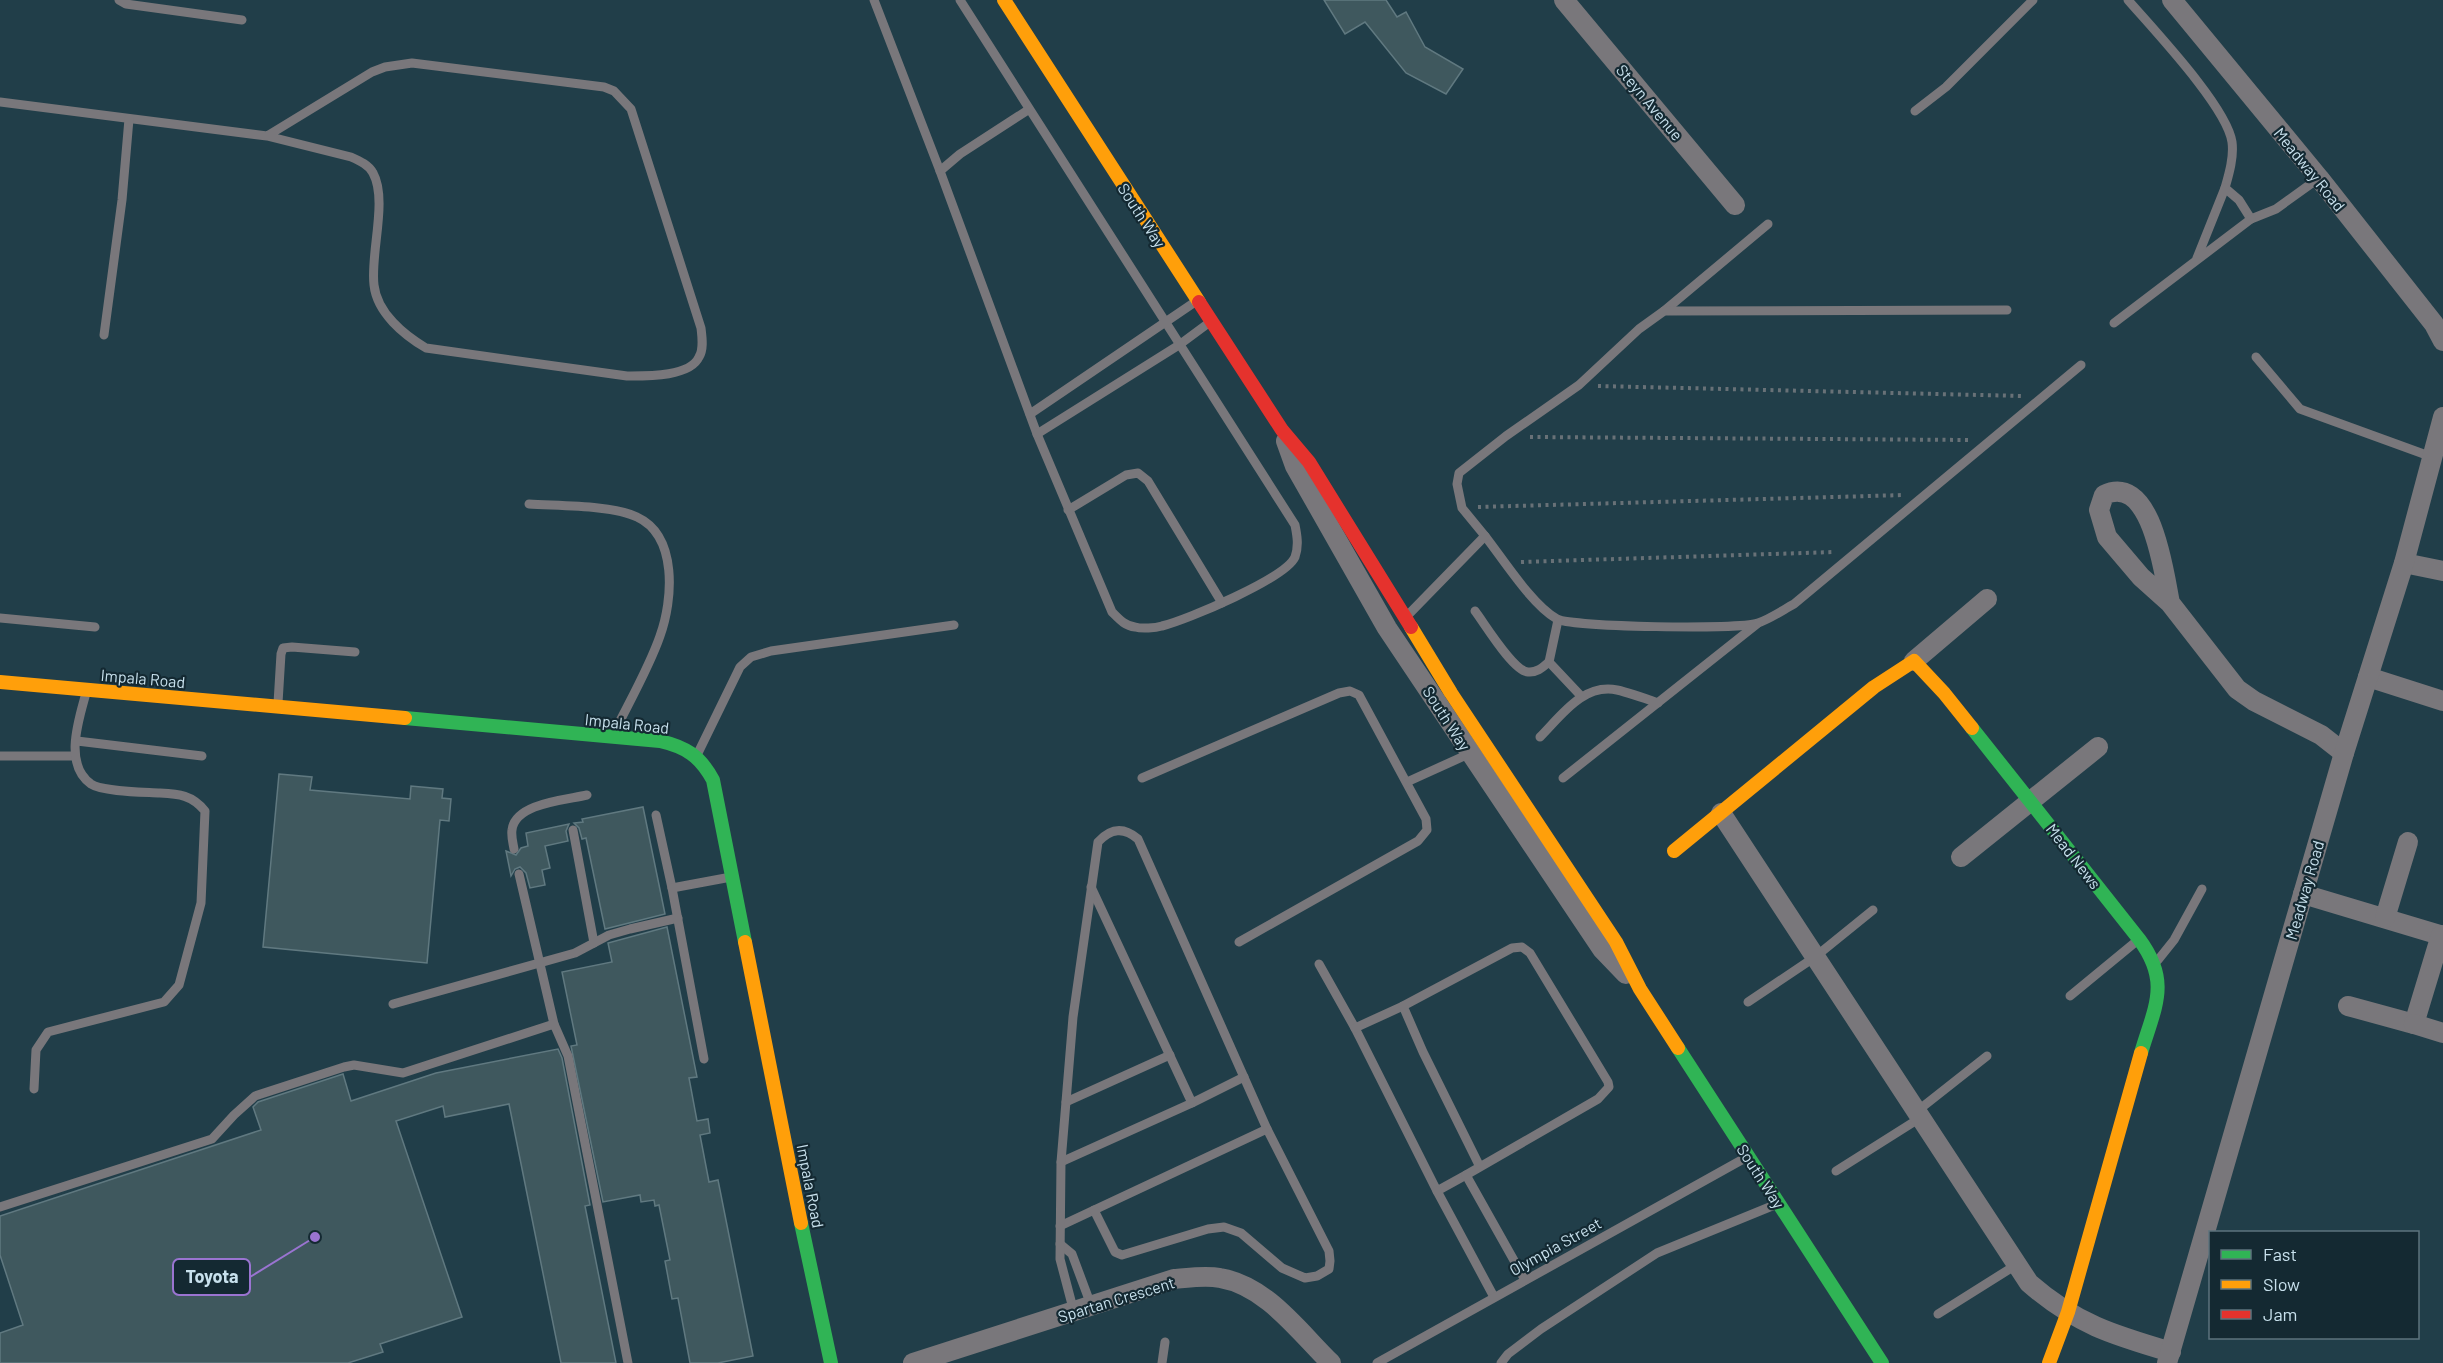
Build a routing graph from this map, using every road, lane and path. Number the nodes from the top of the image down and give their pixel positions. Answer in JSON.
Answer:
{"nodes":[{"id":1,"x":119,"y":0,"type":"edge"},
{"id":2,"x":874,"y":0,"type":"edge"},
{"id":3,"x":960,"y":0,"type":"edge"},
{"id":4,"x":1004,"y":0,"type":"edge"},
{"id":5,"x":1564,"y":0,"type":"edge"},
{"id":6,"x":2033,"y":0,"type":"edge"},
{"id":7,"x":2128,"y":0,"type":"edge"},
{"id":8,"x":2172,"y":0,"type":"edge"},
{"id":9,"x":243,"y":20,"type":"dead end"},
{"id":10,"x":0,"y":102,"type":"edge"},
{"id":11,"x":1028,"y":110,"type":"junction"},
{"id":12,"x":1915,"y":111,"type":"dead end"},
{"id":13,"x":129,"y":119,"type":"junction"},
{"id":14,"x":267,"y":136,"type":"junction"},
{"id":15,"x":940,"y":171,"type":"junction"},
{"id":16,"x":2319,"y":178,"type":"junction"},
{"id":17,"x":2225,"y":188,"type":"junction"},
{"id":18,"x":1735,"y":205,"type":"dead end"},
{"id":19,"x":2251,"y":219,"type":"junction"},
{"id":20,"x":1768,"y":224,"type":"dead end"},
{"id":21,"x":2197,"y":260,"type":"junction"},
{"id":22,"x":1197,"y":300,"type":"junction"},
{"id":23,"x":1664,"y":310,"type":"junction"},
{"id":24,"x":2007,"y":310,"type":"dead end"},
{"id":25,"x":1212,"y":321,"type":"junction"},
{"id":26,"x":1164,"y":322,"type":"junction"},
{"id":27,"x":2114,"y":322,"type":"dead end"},
{"id":28,"x":104,"y":335,"type":"dead end"},
{"id":29,"x":2443,"y":341,"type":"edge"},
{"id":30,"x":1179,"y":345,"type":"junction"},
{"id":31,"x":2256,"y":357,"type":"dead end"},
{"id":32,"x":2081,"y":365,"type":"dead end"},
{"id":33,"x":1579,"y":385,"type":"junction"},
{"id":34,"x":2044,"y":397,"type":"junction"},
{"id":35,"x":1030,"y":414,"type":"junction"},
{"id":36,"x":2443,"y":417,"type":"edge"},
{"id":37,"x":1282,"y":430,"type":"junction"},
{"id":38,"x":1037,"y":434,"type":"junction"},
{"id":39,"x":1506,"y":436,"type":"junction"},
{"id":40,"x":1991,"y":440,"type":"junction"},
{"id":41,"x":2432,"y":457,"type":"junction"},
{"id":42,"x":1926,"y":494,"type":"junction"},
{"id":43,"x":529,"y":504,"type":"dead end"},
{"id":44,"x":1462,"y":508,"type":"junction"},
{"id":45,"x":1068,"y":510,"type":"junction"},
{"id":46,"x":1485,"y":536,"type":"junction"},
{"id":47,"x":1858,"y":552,"type":"junction"},
{"id":48,"x":1506,"y":562,"type":"junction"},
{"id":49,"x":2404,"y":563,"type":"junction"},
{"id":50,"x":2443,"y":571,"type":"edge"},
{"id":51,"x":1987,"y":599,"type":"dead end"},
{"id":52,"x":1222,"y":603,"type":"junction"},
{"id":53,"x":2170,"y":603,"type":"junction"},
{"id":54,"x":1475,"y":611,"type":"dead end"},
{"id":55,"x":1405,"y":617,"type":"junction"},
{"id":56,"x":0,"y":618,"type":"edge"},
{"id":57,"x":1558,"y":620,"type":"junction"},
{"id":58,"x":1757,"y":624,"type":"junction"},
{"id":59,"x":954,"y":625,"type":"dead end"},
{"id":60,"x":94,"y":627,"type":"dead end"},
{"id":61,"x":1387,"y":628,"type":"junction"},
{"id":62,"x":355,"y":652,"type":"dead end"},
{"id":63,"x":1914,"y":661,"type":"junction"},
{"id":64,"x":1549,"y":662,"type":"junction"},
{"id":65,"x":2368,"y":677,"type":"junction"},
{"id":66,"x":0,"y":682,"type":"edge"},
{"id":67,"x":87,"y":690,"type":"junction"},
{"id":68,"x":1581,"y":696,"type":"junction"},
{"id":69,"x":2443,"y":701,"type":"edge"},
{"id":70,"x":1658,"y":703,"type":"junction"},
{"id":71,"x":277,"y":706,"type":"junction"},
{"id":72,"x":612,"y":737,"type":"junction"},
{"id":73,"x":1540,"y":737,"type":"dead end"},
{"id":74,"x":76,"y":741,"type":"junction"},
{"id":75,"x":2098,"y":747,"type":"dead end"},
{"id":76,"x":1478,"y":749,"type":"junction"},
{"id":77,"x":2344,"y":753,"type":"junction"},
{"id":78,"x":697,"y":755,"type":"junction"},
{"id":79,"x":0,"y":756,"type":"edge"},
{"id":80,"x":75,"y":756,"type":"junction"},
{"id":81,"x":202,"y":756,"type":"dead end"},
{"id":82,"x":1142,"y":778,"type":"dead end"},
{"id":83,"x":1563,"y":778,"type":"dead end"},
{"id":84,"x":1407,"y":782,"type":"junction"},
{"id":85,"x":587,"y":795,"type":"dead end"},
{"id":86,"x":2029,"y":800,"type":"junction"},
{"id":87,"x":1721,"y":813,"type":"junction"},
{"id":88,"x":656,"y":815,"type":"dead end"},
{"id":89,"x":573,"y":830,"type":"dead end"},
{"id":90,"x":2408,"y":842,"type":"dead end"},
{"id":91,"x":514,"y":849,"type":"dead end"},
{"id":92,"x":1674,"y":851,"type":"dead end"},
{"id":93,"x":1961,"y":857,"type":"dead end"},
{"id":94,"x":519,"y":874,"type":"dead end"},
{"id":95,"x":733,"y":877,"type":"junction"},
{"id":96,"x":1091,"y":887,"type":"junction"},
{"id":97,"x":672,"y":888,"type":"junction"},
{"id":98,"x":2202,"y":889,"type":"dead end"},
{"id":99,"x":2303,"y":894,"type":"junction"},
{"id":100,"x":1873,"y":910,"type":"dead end"},
{"id":101,"x":678,"y":918,"type":"junction"},
{"id":102,"x":2385,"y":918,"type":"junction"},
{"id":103,"x":2442,"y":936,"type":"edge"},
{"id":104,"x":2139,"y":939,"type":"junction"},
{"id":105,"x":1239,"y":942,"type":"dead end"},
{"id":106,"x":594,"y":943,"type":"junction"},
{"id":107,"x":1815,"y":957,"type":"junction"},
{"id":108,"x":2156,"y":961,"type":"junction"},
{"id":109,"x":539,"y":963,"type":"junction"},
{"id":110,"x":1319,"y":964,"type":"dead end"},
{"id":111,"x":1641,"y":989,"type":"joint"},
{"id":112,"x":2070,"y":996,"type":"dead end"},
{"id":113,"x":1748,"y":1002,"type":"dead end"},
{"id":114,"x":393,"y":1004,"type":"dead end"},
{"id":115,"x":1403,"y":1006,"type":"junction"},
{"id":116,"x":2348,"y":1006,"type":"dead end"},
{"id":117,"x":554,"y":1024,"type":"junction"},
{"id":118,"x":2414,"y":1024,"type":"junction"},
{"id":119,"x":1355,"y":1028,"type":"junction"},
{"id":120,"x":2443,"y":1033,"type":"edge"},
{"id":121,"x":1170,"y":1055,"type":"junction"},
{"id":122,"x":1988,"y":1056,"type":"dead end"},
{"id":123,"x":704,"y":1059,"type":"dead end"},
{"id":124,"x":1244,"y":1077,"type":"junction"},
{"id":125,"x":34,"y":1089,"type":"dead end"},
{"id":126,"x":1066,"y":1101,"type":"junction"},
{"id":127,"x":1192,"y":1103,"type":"junction"},
{"id":128,"x":1918,"y":1115,"type":"junction"},
{"id":129,"x":1268,"y":1129,"type":"junction"},
{"id":130,"x":1748,"y":1156,"type":"junction"},
{"id":131,"x":1061,"y":1162,"type":"junction"},
{"id":132,"x":1480,"y":1167,"type":"junction"},
{"id":133,"x":1836,"y":1171,"type":"dead end"},
{"id":134,"x":1466,"y":1175,"type":"junction"},
{"id":135,"x":1437,"y":1191,"type":"junction"},
{"id":136,"x":1779,"y":1204,"type":"junction"},
{"id":137,"x":0,"y":1207,"type":"edge"},
{"id":138,"x":1094,"y":1210,"type":"junction"},
{"id":139,"x":1060,"y":1226,"type":"junction"},
{"id":140,"x":1060,"y":1244,"type":"junction"},
{"id":141,"x":2016,"y":1265,"type":"junction"},
{"id":142,"x":1525,"y":1280,"type":"junction"},
{"id":143,"x":1494,"y":1297,"type":"junction"},
{"id":144,"x":1082,"y":1309,"type":"junction"},
{"id":145,"x":2068,"y":1312,"type":"junction"},
{"id":146,"x":1938,"y":1314,"type":"dead end"},
{"id":147,"x":1165,"y":1342,"type":"dead end"},
{"id":148,"x":2169,"y":1358,"type":"edge"},
{"id":149,"x":628,"y":1363,"type":"edge"},
{"id":150,"x":831,"y":1363,"type":"edge"},
{"id":151,"x":913,"y":1363,"type":"edge"},
{"id":152,"x":1162,"y":1363,"type":"edge"},
{"id":153,"x":1332,"y":1363,"type":"edge"},
{"id":154,"x":1378,"y":1363,"type":"edge"},
{"id":155,"x":1501,"y":1363,"type":"edge"},
{"id":156,"x":1882,"y":1363,"type":"edge"},
{"id":157,"x":2049,"y":1363,"type":"edge"}],
"edges":[{"from":1,"to":9,"type":"lane"},
{"from":2,"to":15,"type":"lane"},
{"from":3,"to":11,"type":"lane"},
{"from":4,"to":22,"type":"street","name":"South Way"},
{"from":5,"to":18,"type":"street","name":"Steyn Avenue"},
{"from":6,"to":12,"type":"lane"},
{"from":7,"to":17,"type":"lane"},
{"from":8,"to":16,"type":"street","name":"Meadway Road"},
{"from":10,"to":13,"type":"lane"},
{"from":11,"to":15,"type":"lane"},
{"from":11,"to":26,"type":"lane"},
{"from":13,"to":14,"type":"lane"},
{"from":13,"to":28,"type":"lane"},
{"from":14,"to":14,"type":"lane"},
{"from":15,"to":35,"type":"lane"},
{"from":16,"to":19,"type":"lane"},
{"from":16,"to":29,"type":"street","name":"Meadway Road"},
{"from":17,"to":19,"type":"lane"},
{"from":17,"to":21,"type":"lane"},
{"from":19,"to":21,"type":"lane"},
{"from":20,"to":23,"type":"lane"},
{"from":21,"to":27,"type":"lane"},
{"from":22,"to":25,"type":"street","name":"South Way"},
{"from":22,"to":26,"type":"lane"},
{"from":23,"to":24,"type":"lane"},
{"from":23,"to":33,"type":"lane"},
{"from":25,"to":30,"type":"lane"},
{"from":25,"to":37,"type":"street","name":"South Way"},
{"from":26,"to":30,"type":"lane"},
{"from":26,"to":35,"type":"lane"},
{"from":30,"to":38,"type":"lane"},
{"from":30,"to":52,"type":"lane"},
{"from":31,"to":41,"type":"lane"},
{"from":32,"to":34,"type":"lane"},
{"from":33,"to":34,"type":"path"},
{"from":33,"to":39,"type":"lane"},
{"from":34,"to":40,"type":"lane"},
{"from":35,"to":38,"type":"lane"},
{"from":36,"to":41,"type":"street","name":"Meadway Road"},
{"from":37,"to":55,"type":"street","name":"South Way"},
{"from":37,"to":61,"type":"street","name":"South Way"},
{"from":38,"to":45,"type":"lane"},
{"from":39,"to":40,"type":"path"},
{"from":39,"to":44,"type":"lane"},
{"from":40,"to":42,"type":"lane"},
{"from":41,"to":49,"type":"street","name":"Meadway Road"},
{"from":42,"to":44,"type":"path"},
{"from":42,"to":47,"type":"lane"},
{"from":43,"to":72,"type":"lane"},
{"from":44,"to":46,"type":"lane"},
{"from":45,"to":52,"type":"lane"},
{"from":45,"to":52,"type":"lane"},
{"from":46,"to":48,"type":"lane"},
{"from":46,"to":55,"type":"lane"},
{"from":47,"to":48,"type":"path"},
{"from":47,"to":58,"type":"lane"},
{"from":48,"to":57,"type":"lane"},
{"from":49,"to":50,"type":"street"},
{"from":49,"to":65,"type":"street","name":"Meadway Road"},
{"from":51,"to":63,"type":"street"},
{"from":53,"to":53,"type":"street"},
{"from":53,"to":77,"type":"street"},
{"from":54,"to":64,"type":"lane"},
{"from":55,"to":61,"type":"lane"},
{"from":55,"to":76,"type":"street","name":"South Way"},
{"from":56,"to":60,"type":"lane"},
{"from":57,"to":58,"type":"lane"},
{"from":57,"to":64,"type":"lane"},
{"from":58,"to":70,"type":"lane"},
{"from":59,"to":78,"type":"lane"},
{"from":61,"to":76,"type":"street","name":"South Way"},
{"from":62,"to":71,"type":"lane"},
{"from":63,"to":86,"type":"street","name":"Mead News"},
{"from":63,"to":87,"type":"street"},
{"from":64,"to":68,"type":"lane"},
{"from":65,"to":69,"type":"street"},
{"from":65,"to":77,"type":"street","name":"Meadway Road"},
{"from":66,"to":67,"type":"street","name":"Impala Road"},
{"from":67,"to":71,"type":"street","name":"Impala Road"},
{"from":67,"to":74,"type":"lane"},
{"from":68,"to":70,"type":"lane"},
{"from":68,"to":73,"type":"lane"},
{"from":70,"to":83,"type":"lane"},
{"from":71,"to":72,"type":"street","name":"Impala Road"},
{"from":72,"to":78,"type":"street","name":"Impala Road"},
{"from":74,"to":80,"type":"lane"},
{"from":74,"to":81,"type":"lane"},
{"from":75,"to":86,"type":"street"},
{"from":76,"to":84,"type":"lane"},
{"from":76,"to":111,"type":"street","name":"South Way"},
{"from":77,"to":99,"type":"street","name":"Meadway Road"},
{"from":78,"to":95,"type":"street","name":"Impala Road"},
{"from":79,"to":80,"type":"lane"},
{"from":80,"to":125,"type":"lane"},
{"from":82,"to":84,"type":"lane"},
{"from":84,"to":105,"type":"lane"},
{"from":85,"to":91,"type":"lane"},
{"from":86,"to":93,"type":"street"},
{"from":86,"to":104,"type":"street","name":"Mead News"},
{"from":87,"to":92,"type":"street"},
{"from":87,"to":107,"type":"street"},
{"from":88,"to":97,"type":"lane"},
{"from":89,"to":106,"type":"lane"},
{"from":90,"to":102,"type":"street"},
{"from":94,"to":109,"type":"lane"},
{"from":95,"to":97,"type":"lane"},
{"from":95,"to":150,"type":"street","name":"Impala Road"},
{"from":96,"to":121,"type":"lane"},
{"from":96,"to":124,"type":"lane"},
{"from":96,"to":126,"type":"lane"},
{"from":97,"to":101,"type":"lane"},
{"from":98,"to":108,"type":"lane"},
{"from":99,"to":102,"type":"street"},
{"from":99,"to":148,"type":"street","name":"Meadway Road"},
{"from":100,"to":107,"type":"lane"},
{"from":101,"to":106,"type":"lane"},
{"from":101,"to":123,"type":"lane"},
{"from":102,"to":103,"type":"street"},
{"from":103,"to":118,"type":"street"},
{"from":104,"to":108,"type":"street","name":"Mead News"},
{"from":104,"to":112,"type":"lane"},
{"from":106,"to":109,"type":"lane"},
{"from":107,"to":113,"type":"lane"},
{"from":107,"to":128,"type":"street"},
{"from":108,"to":145,"type":"street"},
{"from":109,"to":114,"type":"lane"},
{"from":109,"to":117,"type":"lane"},
{"from":110,"to":119,"type":"lane"},
{"from":111,"to":130,"type":"street","name":"South Way"},
{"from":115,"to":119,"type":"lane"},
{"from":115,"to":132,"type":"lane"},
{"from":115,"to":132,"type":"lane"},
{"from":116,"to":118,"type":"street"},
{"from":117,"to":137,"type":"lane"},
{"from":117,"to":149,"type":"lane"},
{"from":118,"to":120,"type":"street"},
{"from":119,"to":135,"type":"lane"},
{"from":121,"to":126,"type":"lane"},
{"from":121,"to":127,"type":"lane"},
{"from":122,"to":128,"type":"lane"},
{"from":124,"to":127,"type":"lane"},
{"from":124,"to":129,"type":"lane"},
{"from":126,"to":131,"type":"lane"},
{"from":127,"to":131,"type":"lane"},
{"from":128,"to":133,"type":"lane"},
{"from":128,"to":141,"type":"street"},
{"from":129,"to":138,"type":"lane"},
{"from":129,"to":138,"type":"lane"},
{"from":130,"to":136,"type":"street","name":"South Way"},
{"from":130,"to":142,"type":"lane","name":"Olympia Street"},
{"from":131,"to":139,"type":"lane"},
{"from":132,"to":134,"type":"lane"},
{"from":134,"to":135,"type":"lane"},
{"from":134,"to":142,"type":"lane"},
{"from":135,"to":143,"type":"lane"},
{"from":136,"to":155,"type":"lane"},
{"from":136,"to":156,"type":"street","name":"South Way"},
{"from":138,"to":139,"type":"lane"},
{"from":139,"to":140,"type":"lane"},
{"from":140,"to":144,"type":"lane"},
{"from":140,"to":144,"type":"lane"},
{"from":141,"to":145,"type":"street"},
{"from":141,"to":146,"type":"lane"},
{"from":142,"to":143,"type":"lane","name":"Olympia Street"},
{"from":143,"to":154,"type":"lane","name":"Olympia Street"},
{"from":144,"to":151,"type":"street","name":"Spartan Crescent"},
{"from":144,"to":153,"type":"street","name":"Spartan Crescent"},
{"from":145,"to":148,"type":"street"},
{"from":145,"to":157,"type":"street"},
{"from":147,"to":152,"type":"lane"}]}
